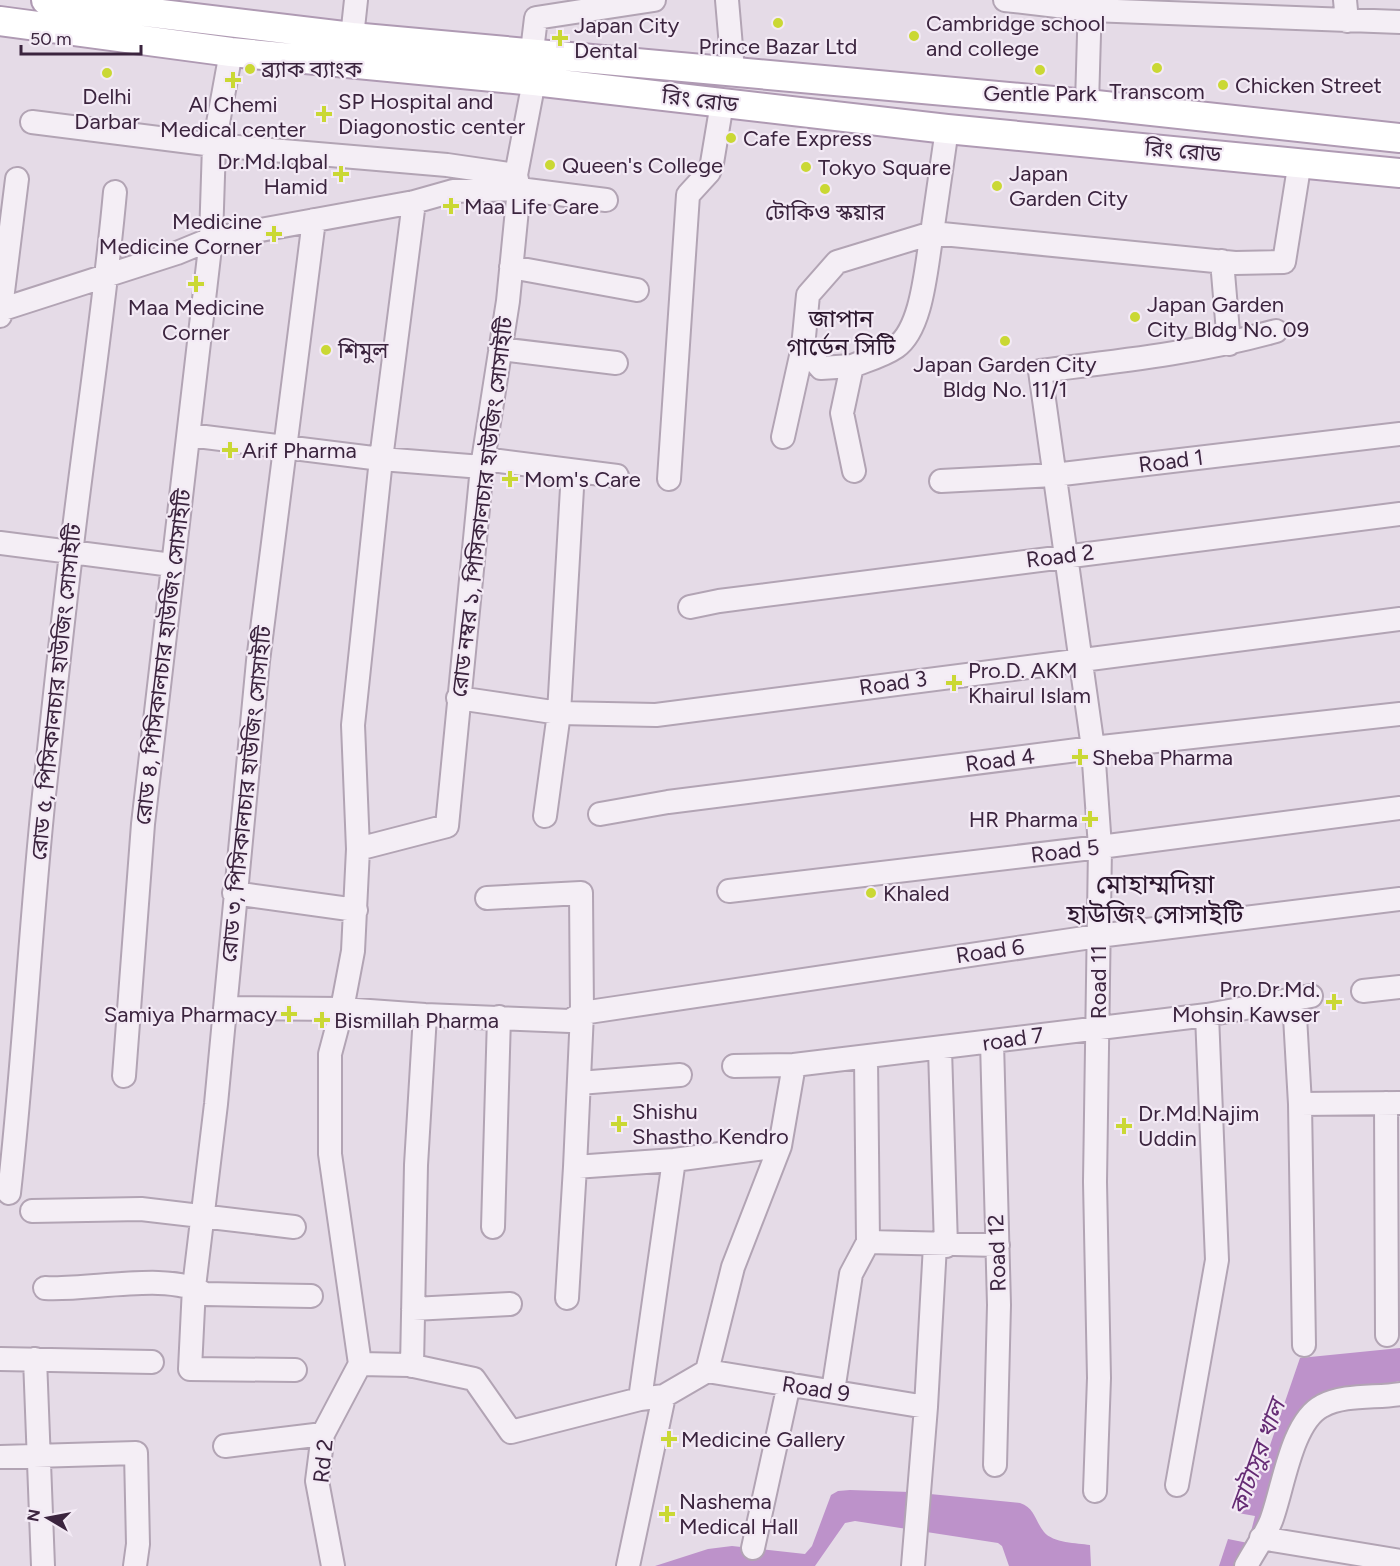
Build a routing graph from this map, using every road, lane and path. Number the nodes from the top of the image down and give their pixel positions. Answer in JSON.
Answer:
{"nodes":[{"id":1,"x":46,"y":0,"type":"edge"},
{"id":2,"x":356,"y":0,"type":"edge"},
{"id":3,"x":654,"y":0,"type":"edge"},
{"id":4,"x":727,"y":0,"type":"edge"},
{"id":5,"x":1005,"y":0,"type":"edge"},
{"id":6,"x":614,"y":3,"type":"edge"},
{"id":7,"x":1091,"y":5,"type":"edge"},
{"id":8,"x":165,"y":7,"type":"edge"},
{"id":9,"x":1182,"y":7,"type":"edge"},
{"id":10,"x":535,"y":9,"type":"edge"},
{"id":11,"x":1346,"y":11,"type":"edge"},
{"id":12,"x":0,"y":21,"type":"edge"},
{"id":13,"x":1400,"y":22,"type":"edge"},
{"id":14,"x":352,"y":36,"type":"junction"},
{"id":15,"x":532,"y":51,"type":"junction"},
{"id":16,"x":231,"y":52,"type":"junction"},
{"id":17,"x":733,"y":70,"type":"junction"},
{"id":18,"x":534,"y":81,"type":"junction"},
{"id":19,"x":952,"y":90,"type":"junction"},
{"id":20,"x":722,"y":103,"type":"junction"},
{"id":21,"x":1087,"y":104,"type":"junction"},
{"id":22,"x":1223,"y":120,"type":"junction"},
{"id":23,"x":32,"y":122,"type":"dead end"},
{"id":24,"x":947,"y":129,"type":"junction"},
{"id":25,"x":1400,"y":138,"type":"edge"},
{"id":26,"x":214,"y":145,"type":"junction"},
{"id":27,"x":1218,"y":154,"type":"junction"},
{"id":28,"x":1300,"y":161,"type":"junction"},
{"id":29,"x":1400,"y":173,"type":"edge"},
{"id":30,"x":17,"y":178,"type":"dead end"},
{"id":31,"x":518,"y":182,"type":"junction"},
{"id":32,"x":115,"y":192,"type":"dead end"},
{"id":33,"x":606,"y":200,"type":"dead end"},
{"id":34,"x":414,"y":202,"type":"junction"},
{"id":35,"x":314,"y":220,"type":"junction"},
{"id":36,"x":932,"y":233,"type":"junction"},
{"id":37,"x":211,"y":239,"type":"junction"},
{"id":38,"x":1222,"y":261,"type":"junction"},
{"id":39,"x":511,"y":267,"type":"junction"},
{"id":40,"x":107,"y":275,"type":"junction"},
{"id":41,"x":637,"y":290,"type":"dead end"},
{"id":42,"x":0,"y":310,"type":"edge"},
{"id":43,"x":0,"y":316,"type":"edge"},
{"id":44,"x":1275,"y":331,"type":"dead end"},
{"id":45,"x":1229,"y":344,"type":"junction"},
{"id":46,"x":803,"y":347,"type":"junction"},
{"id":47,"x":500,"y":349,"type":"junction"},
{"id":48,"x":616,"y":363,"type":"dead end"},
{"id":49,"x":852,"y":366,"type":"junction"},
{"id":50,"x":1400,"y":434,"type":"edge"},
{"id":51,"x":189,"y":435,"type":"junction"},
{"id":52,"x":783,"y":437,"type":"dead end"},
{"id":53,"x":285,"y":446,"type":"junction"},
{"id":54,"x":381,"y":459,"type":"junction"},
{"id":55,"x":483,"y":463,"type":"junction"},
{"id":56,"x":573,"y":471,"type":"junction"},
{"id":57,"x":854,"y":471,"type":"dead end"},
{"id":58,"x":617,"y":476,"type":"dead end"},
{"id":59,"x":1054,"y":476,"type":"junction"},
{"id":60,"x":669,"y":479,"type":"dead end"},
{"id":61,"x":941,"y":481,"type":"dead end"},
{"id":62,"x":1400,"y":514,"type":"edge"},
{"id":63,"x":0,"y":543,"type":"edge"},
{"id":64,"x":71,"y":553,"type":"junction"},
{"id":65,"x":1066,"y":556,"type":"junction"},
{"id":66,"x":172,"y":565,"type":"junction"},
{"id":67,"x":690,"y":607,"type":"dead end"},
{"id":68,"x":1400,"y":619,"type":"edge"},
{"id":69,"x":1080,"y":658,"type":"junction"},
{"id":70,"x":458,"y":698,"type":"junction"},
{"id":71,"x":559,"y":713,"type":"junction"},
{"id":72,"x":1400,"y":714,"type":"edge"},
{"id":73,"x":1093,"y":748,"type":"junction"},
{"id":74,"x":1400,"y":808,"type":"edge"},
{"id":75,"x":600,"y":814,"type":"dead end"},
{"id":76,"x":545,"y":816,"type":"dead end"},
{"id":77,"x":1100,"y":847,"type":"junction"},
{"id":78,"x":358,"y":849,"type":"junction"},
{"id":79,"x":729,"y":891,"type":"dead end"},
{"id":80,"x":234,"y":893,"type":"junction"},
{"id":81,"x":487,"y":898,"type":"dead end"},
{"id":82,"x":1400,"y":899,"type":"edge"},
{"id":83,"x":356,"y":910,"type":"junction"},
{"id":84,"x":1098,"y":936,"type":"junction"},
{"id":85,"x":1400,"y":987,"type":"edge"},
{"id":86,"x":1363,"y":991,"type":"dead end"},
{"id":87,"x":225,"y":1008,"type":"junction"},
{"id":88,"x":342,"y":1009,"type":"junction"},
{"id":89,"x":582,"y":1013,"type":"junction"},
{"id":90,"x":425,"y":1015,"type":"junction"},
{"id":91,"x":1207,"y":1015,"type":"junction"},
{"id":92,"x":499,"y":1017,"type":"junction"},
{"id":93,"x":1098,"y":1027,"type":"junction"},
{"id":94,"x":992,"y":1042,"type":"junction"},
{"id":95,"x":940,"y":1049,"type":"junction"},
{"id":96,"x":866,"y":1058,"type":"junction"},
{"id":97,"x":794,"y":1065,"type":"junction"},
{"id":98,"x":734,"y":1066,"type":"dead end"},
{"id":99,"x":680,"y":1075,"type":"dead end"},
{"id":100,"x":124,"y":1076,"type":"dead end"},
{"id":101,"x":579,"y":1083,"type":"junction"},
{"id":102,"x":1393,"y":1103,"type":"edge"},
{"id":103,"x":1300,"y":1104,"type":"junction"},
{"id":104,"x":780,"y":1146,"type":"junction"},
{"id":105,"x":674,"y":1160,"type":"junction"},
{"id":106,"x":575,"y":1167,"type":"junction"},
{"id":107,"x":9,"y":1193,"type":"dead end"},
{"id":108,"x":32,"y":1211,"type":"dead end"},
{"id":109,"x":202,"y":1217,"type":"junction"},
{"id":110,"x":294,"y":1227,"type":"dead end"},
{"id":111,"x":493,"y":1227,"type":"dead end"},
{"id":112,"x":868,"y":1242,"type":"junction"},
{"id":113,"x":998,"y":1245,"type":"junction"},
{"id":114,"x":940,"y":1246,"type":"junction"},
{"id":115,"x":194,"y":1287,"type":"junction"},
{"id":116,"x":45,"y":1288,"type":"dead end"},
{"id":117,"x":311,"y":1296,"type":"dead end"},
{"id":118,"x":567,"y":1298,"type":"dead end"},
{"id":119,"x":510,"y":1304,"type":"dead end"},
{"id":120,"x":413,"y":1309,"type":"junction"},
{"id":121,"x":1387,"y":1335,"type":"dead end"},
{"id":122,"x":1304,"y":1345,"type":"dead end"},
{"id":123,"x":0,"y":1359,"type":"edge"},
{"id":124,"x":35,"y":1359,"type":"junction"},
{"id":125,"x":152,"y":1362,"type":"dead end"},
{"id":126,"x":360,"y":1364,"type":"junction"},
{"id":127,"x":412,"y":1366,"type":"junction"},
{"id":128,"x":295,"y":1370,"type":"dead end"},
{"id":129,"x":707,"y":1371,"type":"junction"},
{"id":130,"x":789,"y":1384,"type":"junction"},
{"id":131,"x":832,"y":1391,"type":"junction"},
{"id":132,"x":1400,"y":1394,"type":"edge"},
{"id":133,"x":664,"y":1396,"type":"junction"},
{"id":134,"x":640,"y":1399,"type":"junction"},
{"id":135,"x":926,"y":1407,"type":"junction"},
{"id":136,"x":323,"y":1434,"type":"junction"},
{"id":137,"x":225,"y":1446,"type":"dead end"},
{"id":138,"x":0,"y":1457,"type":"edge"},
{"id":139,"x":39,"y":1457,"type":"junction"},
{"id":140,"x":995,"y":1465,"type":"dead end"},
{"id":141,"x":1177,"y":1485,"type":"dead end"},
{"id":142,"x":1095,"y":1491,"type":"dead end"},
{"id":143,"x":1261,"y":1538,"type":"junction"},
{"id":144,"x":753,"y":1548,"type":"dead end"},
{"id":145,"x":1400,"y":1561,"type":"edge"},
{"id":146,"x":43,"y":1566,"type":"edge"},
{"id":147,"x":135,"y":1566,"type":"edge"},
{"id":148,"x":333,"y":1566,"type":"edge"},
{"id":149,"x":628,"y":1566,"type":"edge"},
{"id":150,"x":913,"y":1566,"type":"edge"},
{"id":151,"x":1246,"y":1566,"type":"edge"}],
"edges":[{"from":1,"to":8,"type":"main road","name":"রিং রোড"},
{"from":2,"to":14,"type":"street"},
{"from":3,"to":6,"type":"street"},
{"from":4,"to":17,"type":"street"},
{"from":5,"to":7,"type":"street"},
{"from":6,"to":10,"type":"street"},
{"from":7,"to":9,"type":"street"},
{"from":7,"to":21,"type":"street"},
{"from":8,"to":14,"type":"main road","name":"রিং রোড"},
{"from":9,"to":11,"type":"street"},
{"from":10,"to":15,"type":"street"},
{"from":11,"to":13,"type":"street"},
{"from":12,"to":16,"type":"main road","name":"রিং রোড"},
{"from":14,"to":15,"type":"main road","name":"রিং রোড"},
{"from":15,"to":17,"type":"main road","name":"রিং রোড"},
{"from":16,"to":18,"type":"main road","name":"রিং রোড"},
{"from":16,"to":26,"type":"street","name":"রোড ৪, পিসিকালচার হাউজিং সোসাইটি"},
{"from":17,"to":19,"type":"main road","name":"রিং রোড"},
{"from":18,"to":20,"type":"main road","name":"রিং রোড"},
{"from":18,"to":31,"type":"street","name":"রোড নম্বর ১, পিসিকালচার হাউজিং সোসাইটি"},
{"from":19,"to":21,"type":"main road","name":"রিং রোড"},
{"from":19,"to":24,"type":"main road"},
{"from":20,"to":24,"type":"main road","name":"রিং রোড"},
{"from":20,"to":60,"type":"street"},
{"from":21,"to":22,"type":"main road","name":"রিং রোড"},
{"from":22,"to":25,"type":"main road","name":"রিং রোড"},
{"from":22,"to":27,"type":"main road"},
{"from":23,"to":26,"type":"street"},
{"from":24,"to":27,"type":"main road","name":"রিং রোড"},
{"from":24,"to":36,"type":"street"},
{"from":26,"to":31,"type":"street"},
{"from":26,"to":37,"type":"street","name":"রোড ৪, পিসিকালচার হাউজিং সোসাইটি"},
{"from":27,"to":28,"type":"main road","name":"রিং রোড"},
{"from":28,"to":29,"type":"main road","name":"রিং রোড"},
{"from":28,"to":38,"type":"street"},
{"from":30,"to":42,"type":"street"},
{"from":31,"to":33,"type":"street"},
{"from":31,"to":34,"type":"street"},
{"from":31,"to":39,"type":"street","name":"রোড নম্বর ১, পিসিকালচার হাউজিং সোসাইটি"},
{"from":32,"to":40,"type":"street","name":"রোড ৫, পিসিকালচার হাউজিং সোসাইটি"},
{"from":34,"to":35,"type":"street"},
{"from":34,"to":54,"type":"street"},
{"from":35,"to":37,"type":"street"},
{"from":35,"to":53,"type":"street","name":"রোড ৩, পিসিকালচার হাউজিং সোসাইটি"},
{"from":36,"to":38,"type":"street"},
{"from":36,"to":46,"type":"street"},
{"from":36,"to":49,"type":"street"},
{"from":37,"to":40,"type":"street"},
{"from":37,"to":51,"type":"street","name":"রোড ৪, পিসিকালচার হাউজিং সোসাইটি"},
{"from":38,"to":45,"type":"street"},
{"from":39,"to":41,"type":"street"},
{"from":39,"to":47,"type":"street","name":"রোড নম্বর ১, পিসিকালচার হাউজিং সোসাইটি"},
{"from":40,"to":42,"type":"street"},
{"from":40,"to":64,"type":"street","name":"রোড ৫, পিসিকালচার হাউজিং সোসাইটি"},
{"from":42,"to":43,"type":"street"},
{"from":44,"to":45,"type":"street"},
{"from":45,"to":59,"type":"street","name":"Road 11"},
{"from":46,"to":49,"type":"street"},
{"from":46,"to":52,"type":"street"},
{"from":47,"to":48,"type":"street"},
{"from":47,"to":55,"type":"street","name":"রোড নম্বর ১, পিসিকালচার হাউজিং সোসাইটি"},
{"from":49,"to":57,"type":"street"},
{"from":50,"to":59,"type":"street","name":"Road 1"},
{"from":51,"to":53,"type":"street"},
{"from":51,"to":66,"type":"street","name":"রোড ৪, পিসিকালচার হাউজিং সোসাইটি"},
{"from":53,"to":54,"type":"street"},
{"from":53,"to":80,"type":"street","name":"রোড ৩, পিসিকালচার হাউজিং সোসাইটি"},
{"from":54,"to":55,"type":"street"},
{"from":54,"to":78,"type":"street"},
{"from":55,"to":56,"type":"street"},
{"from":55,"to":70,"type":"street","name":"রোড নম্বর ১, পিসিকালচার হাউজিং সোসাইটি"},
{"from":56,"to":58,"type":"street"},
{"from":56,"to":71,"type":"street"},
{"from":59,"to":61,"type":"street","name":"Road 1"},
{"from":59,"to":65,"type":"street","name":"Road 11"},
{"from":62,"to":65,"type":"street","name":"Road 2"},
{"from":63,"to":64,"type":"street"},
{"from":64,"to":66,"type":"street"},
{"from":64,"to":107,"type":"street","name":"রোড ৫, পিসিকালচার হাউজিং সোসাইটি"},
{"from":65,"to":67,"type":"street","name":"Road 2"},
{"from":65,"to":69,"type":"street","name":"Road 11"},
{"from":66,"to":100,"type":"street","name":"রোড ৪, পিসিকালচার হাউজিং সোসাইটি"},
{"from":68,"to":69,"type":"street","name":"Road 3"},
{"from":69,"to":71,"type":"street","name":"Road 3"},
{"from":69,"to":73,"type":"street","name":"Road 11"},
{"from":70,"to":71,"type":"street","name":"Road 3"},
{"from":70,"to":78,"type":"street","name":"রোড নম্বর ১, পিসিকালচার হাউজিং সোসাইটি"},
{"from":71,"to":76,"type":"street"},
{"from":72,"to":73,"type":"street","name":"Road 4"},
{"from":73,"to":75,"type":"street","name":"Road 4"},
{"from":73,"to":77,"type":"street","name":"Road 11"},
{"from":74,"to":77,"type":"street","name":"Road 5"},
{"from":77,"to":79,"type":"street","name":"Road 5"},
{"from":77,"to":84,"type":"street","name":"Road 11"},
{"from":78,"to":83,"type":"street"},
{"from":80,"to":83,"type":"street"},
{"from":80,"to":87,"type":"street","name":"রোড ৩, পিসিকালচার হাউজিং সোসাইটি"},
{"from":81,"to":89,"type":"street"},
{"from":82,"to":84,"type":"street","name":"Road 6"},
{"from":83,"to":88,"type":"street"},
{"from":84,"to":89,"type":"street","name":"Road 6"},
{"from":84,"to":93,"type":"street","name":"Road 11"},
{"from":85,"to":86,"type":"street"},
{"from":87,"to":88,"type":"street","name":"Road 6"},
{"from":87,"to":109,"type":"street","name":"রোড ৩, পিসিকালচার হাউজিং সোসাইটি"},
{"from":88,"to":90,"type":"street","name":"Road 6"},
{"from":88,"to":126,"type":"street"},
{"from":89,"to":92,"type":"street","name":"Road 6"},
{"from":89,"to":101,"type":"street"},
{"from":90,"to":92,"type":"street","name":"Road 6"},
{"from":90,"to":120,"type":"street"},
{"from":91,"to":93,"type":"street","name":"road 7"},
{"from":91,"to":103,"type":"street","name":"road 7"},
{"from":91,"to":141,"type":"street"},
{"from":92,"to":111,"type":"street"},
{"from":93,"to":94,"type":"street","name":"road 7"},
{"from":93,"to":142,"type":"street","name":"Road 11"},
{"from":94,"to":95,"type":"street","name":"road 7"},
{"from":94,"to":113,"type":"street","name":"Road 12"},
{"from":95,"to":96,"type":"street","name":"road 7"},
{"from":95,"to":114,"type":"street"},
{"from":96,"to":97,"type":"street","name":"road 7"},
{"from":96,"to":112,"type":"street"},
{"from":97,"to":98,"type":"street","name":"road 7"},
{"from":97,"to":104,"type":"street"},
{"from":99,"to":101,"type":"street"},
{"from":101,"to":106,"type":"street"},
{"from":102,"to":103,"type":"street"},
{"from":102,"to":121,"type":"street"},
{"from":103,"to":122,"type":"street"},
{"from":104,"to":105,"type":"street"},
{"from":104,"to":129,"type":"street"},
{"from":105,"to":106,"type":"street"},
{"from":105,"to":134,"type":"street"},
{"from":106,"to":118,"type":"street"},
{"from":108,"to":109,"type":"street"},
{"from":109,"to":110,"type":"street"},
{"from":109,"to":115,"type":"street","name":"রোড ৩, পিসিকালচার হাউজিং সোসাইটি"},
{"from":112,"to":114,"type":"street"},
{"from":112,"to":131,"type":"street"},
{"from":113,"to":114,"type":"street"},
{"from":113,"to":140,"type":"street","name":"Road 12"},
{"from":114,"to":135,"type":"street"},
{"from":115,"to":116,"type":"street"},
{"from":115,"to":117,"type":"street"},
{"from":115,"to":128,"type":"street","name":"রোড ৩, পিসিকালচার হাউজিং সোসাইটি"},
{"from":119,"to":120,"type":"street"},
{"from":120,"to":127,"type":"street"},
{"from":123,"to":124,"type":"street"},
{"from":124,"to":125,"type":"street"},
{"from":124,"to":139,"type":"street"},
{"from":126,"to":127,"type":"street"},
{"from":126,"to":136,"type":"street","name":"Rd 2"},
{"from":127,"to":134,"type":"street"},
{"from":129,"to":130,"type":"street","name":"Road 9"},
{"from":129,"to":133,"type":"street"},
{"from":130,"to":131,"type":"street","name":"Road 9"},
{"from":130,"to":144,"type":"street"},
{"from":131,"to":135,"type":"street","name":"Road 9"},
{"from":132,"to":143,"type":"street"},
{"from":133,"to":134,"type":"street"},
{"from":133,"to":149,"type":"street"},
{"from":135,"to":150,"type":"street"},
{"from":136,"to":137,"type":"street"},
{"from":136,"to":148,"type":"street","name":"Rd 2"},
{"from":138,"to":139,"type":"street"},
{"from":139,"to":146,"type":"street"},
{"from":139,"to":147,"type":"street"},
{"from":143,"to":145,"type":"street"},
{"from":143,"to":151,"type":"street"}]}
